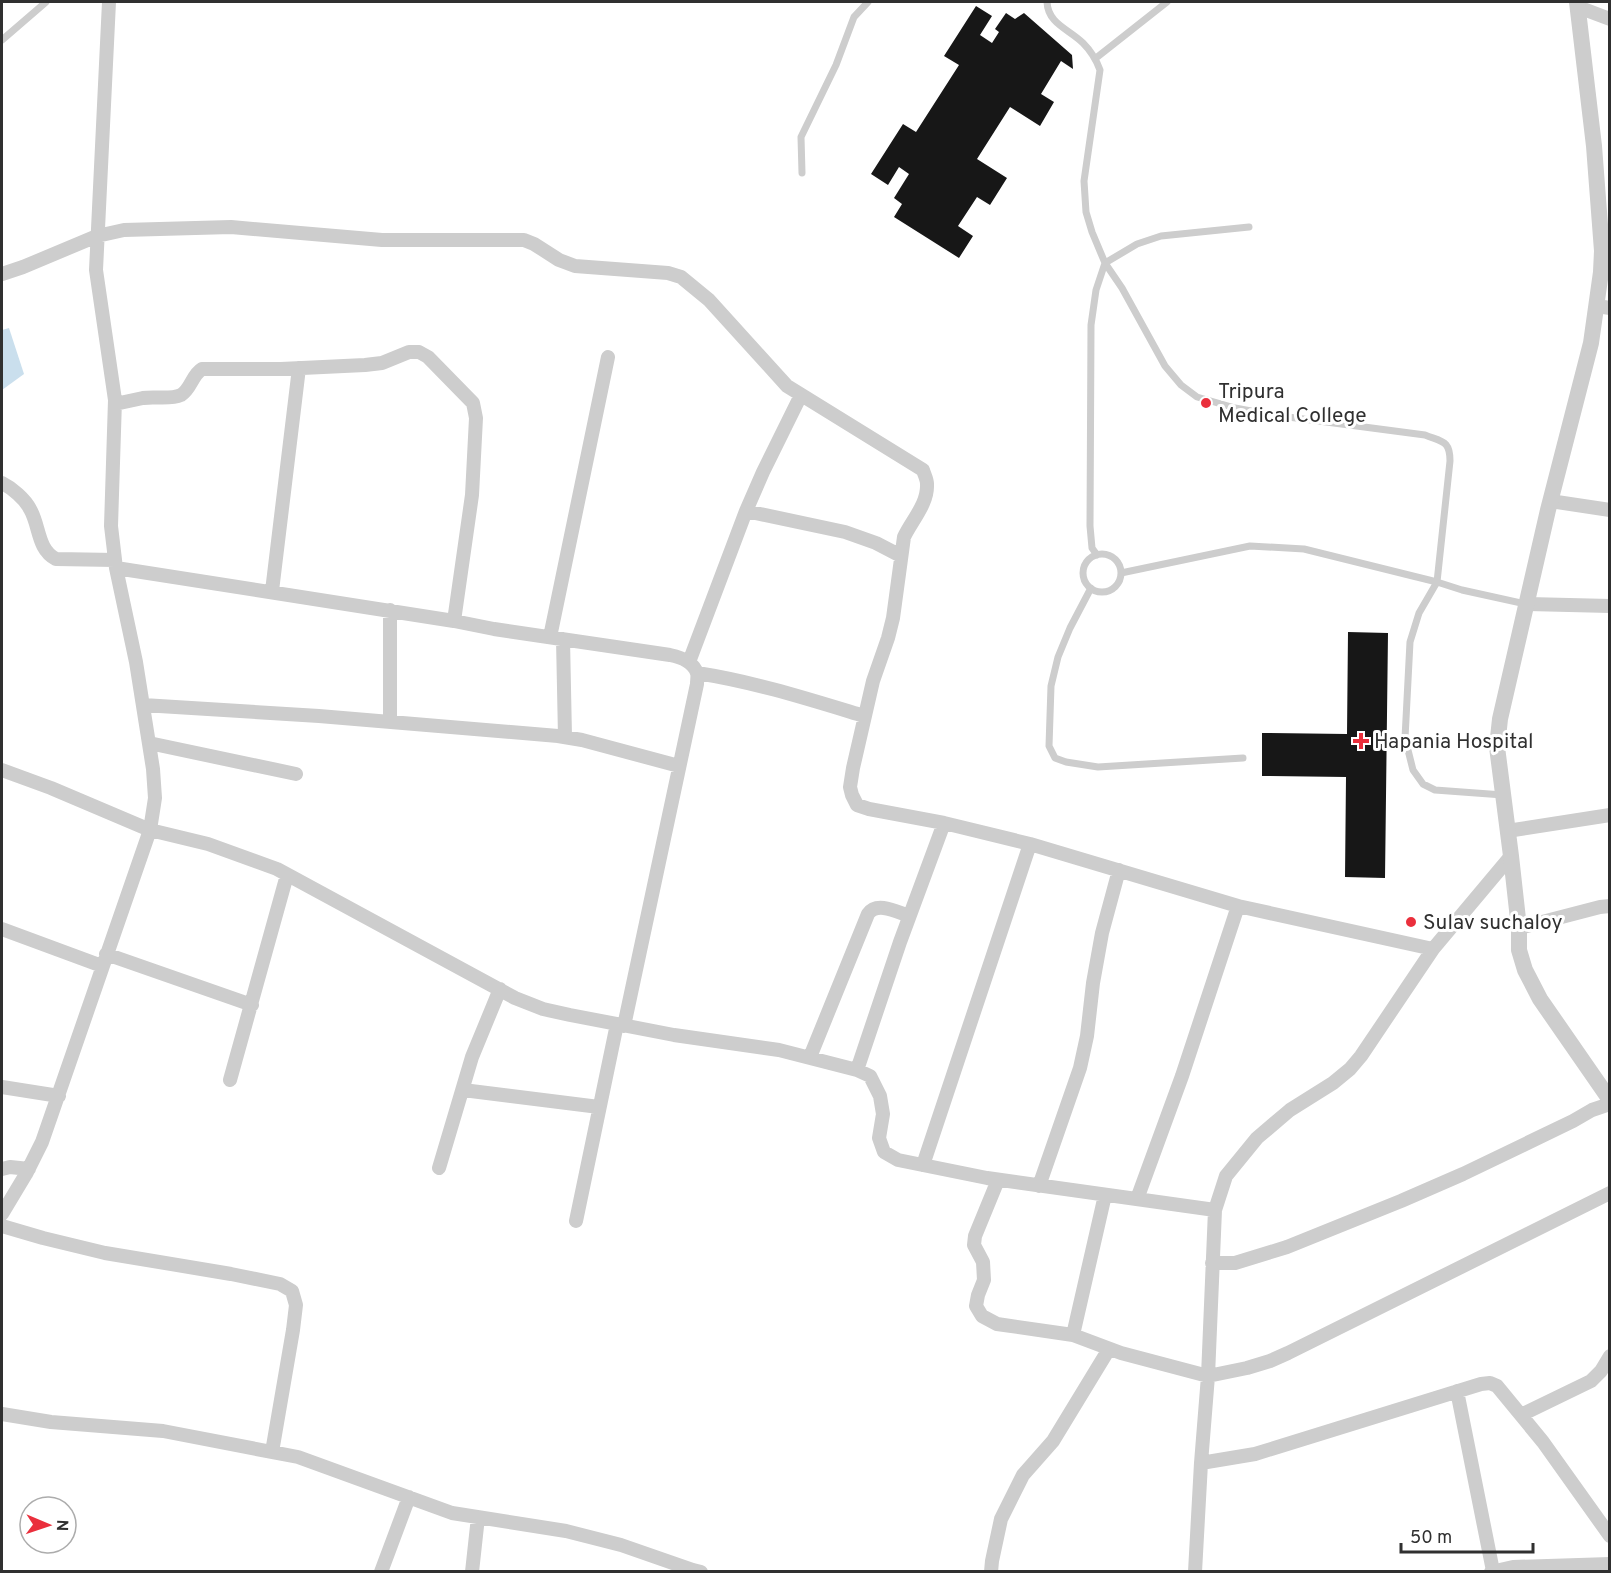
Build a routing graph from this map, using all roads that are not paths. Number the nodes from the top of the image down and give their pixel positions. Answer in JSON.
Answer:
{"nodes":[{"id":1,"x":46,"y":2,"type":"edge"},
{"id":2,"x":109,"y":2,"type":"edge"},
{"id":3,"x":868,"y":2,"type":"edge"},
{"id":4,"x":1047,"y":2,"type":"edge"},
{"id":5,"x":1167,"y":2,"type":"edge"},
{"id":6,"x":1577,"y":4,"type":"edge"},
{"id":7,"x":1610,"y":19,"type":"edge"},
{"id":8,"x":2,"y":40,"type":"edge"},
{"id":9,"x":1096,"y":58,"type":"junction"},
{"id":10,"x":802,"y":173,"type":"dead end"},
{"id":11,"x":1249,"y":227,"type":"dead end"},
{"id":12,"x":97,"y":236,"type":"junction"},
{"id":13,"x":1105,"y":263,"type":"junction"},
{"id":14,"x":2,"y":274,"type":"edge"},
{"id":15,"x":1603,"y":307,"type":"edge"},
{"id":16,"x":608,"y":357,"type":"dead end"},
{"id":17,"x":299,"y":368,"type":"junction"},
{"id":18,"x":801,"y":395,"type":"junction"},
{"id":19,"x":115,"y":404,"type":"junction"},
{"id":20,"x":2,"y":483,"type":"edge"},
{"id":21,"x":1550,"y":501,"type":"junction"},
{"id":22,"x":1610,"y":510,"type":"edge"},
{"id":23,"x":746,"y":511,"type":"junction"},
{"id":24,"x":1096,"y":555,"type":"junction"},
{"id":25,"x":901,"y":556,"type":"junction"},
{"id":26,"x":116,"y":564,"type":"junction"},
{"id":27,"x":1121,"y":573,"type":"junction"},
{"id":28,"x":1437,"y":582,"type":"junction"},
{"id":29,"x":1091,"y":588,"type":"junction"},
{"id":30,"x":272,"y":591,"type":"junction"},
{"id":31,"x":1528,"y":604,"type":"junction"},
{"id":32,"x":1610,"y":606,"type":"edge"},
{"id":33,"x":390,"y":610,"type":"junction"},
{"id":34,"x":454,"y":621,"type":"junction"},
{"id":35,"x":556,"y":638,"type":"junction"},
{"id":36,"x":693,"y":667,"type":"junction"},
{"id":37,"x":143,"y":705,"type":"junction"},
{"id":38,"x":864,"y":716,"type":"junction"},
{"id":39,"x":390,"y":721,"type":"junction"},
{"id":40,"x":565,"y":737,"type":"junction"},
{"id":41,"x":149,"y":743,"type":"junction"},
{"id":42,"x":1243,"y":758,"type":"dead end"},
{"id":43,"x":679,"y":766,"type":"junction"},
{"id":44,"x":2,"y":770,"type":"edge"},
{"id":45,"x":296,"y":774,"type":"dead end"},
{"id":46,"x":1503,"y":795,"type":"junction"},
{"id":47,"x":1610,"y":815,"type":"edge"},
{"id":48,"x":944,"y":823,"type":"junction"},
{"id":49,"x":150,"y":830,"type":"junction"},
{"id":50,"x":1507,"y":831,"type":"junction"},
{"id":51,"x":1030,"y":844,"type":"junction"},
{"id":52,"x":1511,"y":856,"type":"junction"},
{"id":53,"x":1119,"y":870,"type":"junction"},
{"id":54,"x":287,"y":875,"type":"junction"},
{"id":55,"x":1238,"y":906,"type":"junction"},
{"id":56,"x":1610,"y":906,"type":"edge"},
{"id":57,"x":909,"y":916,"type":"junction"},
{"id":58,"x":1519,"y":928,"type":"junction"},
{"id":59,"x":2,"y":929,"type":"edge"},
{"id":60,"x":1432,"y":949,"type":"junction"},
{"id":61,"x":104,"y":960,"type":"junction"},
{"id":62,"x":500,"y":989,"type":"junction"},
{"id":63,"x":252,"y":1005,"type":"junction"},
{"id":64,"x":620,"y":1025,"type":"junction"},
{"id":65,"x":810,"y":1057,"type":"junction"},
{"id":66,"x":857,"y":1070,"type":"junction"},
{"id":67,"x":230,"y":1080,"type":"dead end"},
{"id":68,"x":2,"y":1087,"type":"edge"},
{"id":69,"x":462,"y":1090,"type":"junction"},
{"id":70,"x":59,"y":1096,"type":"junction"},
{"id":71,"x":1610,"y":1102,"type":"edge"},
{"id":72,"x":599,"y":1107,"type":"junction"},
{"id":73,"x":923,"y":1165,"type":"junction"},
{"id":74,"x":439,"y":1168,"type":"dead end"},
{"id":75,"x":2,"y":1169,"type":"edge"},
{"id":76,"x":29,"y":1169,"type":"junction"},
{"id":77,"x":998,"y":1180,"type":"junction"},
{"id":78,"x":1039,"y":1186,"type":"junction"},
{"id":79,"x":1610,"y":1193,"type":"edge"},
{"id":80,"x":1105,"y":1195,"type":"junction"},
{"id":81,"x":1137,"y":1199,"type":"junction"},
{"id":82,"x":1215,"y":1210,"type":"junction"},
{"id":83,"x":2,"y":1214,"type":"edge"},
{"id":84,"x":576,"y":1221,"type":"dead end"},
{"id":85,"x":2,"y":1226,"type":"edge"},
{"id":86,"x":1212,"y":1263,"type":"junction"},
{"id":87,"x":1073,"y":1335,"type":"junction"},
{"id":88,"x":1109,"y":1349,"type":"junction"},
{"id":89,"x":1610,"y":1356,"type":"edge"},
{"id":90,"x":1208,"y":1376,"type":"junction"},
{"id":91,"x":1457,"y":1392,"type":"junction"},
{"id":92,"x":2,"y":1414,"type":"edge"},
{"id":93,"x":1521,"y":1415,"type":"junction"},
{"id":94,"x":273,"y":1452,"type":"junction"},
{"id":95,"x":1201,"y":1463,"type":"junction"},
{"id":96,"x":409,"y":1497,"type":"junction"},
{"id":97,"x":478,"y":1517,"type":"junction"},
{"id":98,"x":1610,"y":1536,"type":"edge"},
{"id":99,"x":1610,"y":1564,"type":"edge"},
{"id":100,"x":674,"y":1567,"type":"edge"},
{"id":101,"x":1492,"y":1571,"type":"edge"},
{"id":102,"x":381,"y":1572,"type":"edge"},
{"id":103,"x":472,"y":1572,"type":"edge"},
{"id":104,"x":701,"y":1572,"type":"edge"},
{"id":105,"x":991,"y":1572,"type":"edge"},
{"id":106,"x":1195,"y":1572,"type":"edge"}],
"edges":[{"from":1,"to":8,"type":"lane"},
{"from":2,"to":12,"type":"street"},
{"from":3,"to":10,"type":"lane"},
{"from":4,"to":9,"type":"lane"},
{"from":5,"to":9,"type":"lane"},
{"from":6,"to":7,"type":"street"},
{"from":6,"to":15,"type":"street"},
{"from":9,"to":13,"type":"lane"},
{"from":11,"to":13,"type":"lane"},
{"from":12,"to":14,"type":"street"},
{"from":12,"to":18,"type":"street"},
{"from":12,"to":19,"type":"street"},
{"from":13,"to":24,"type":"lane"},
{"from":13,"to":28,"type":"lane"},
{"from":15,"to":21,"type":"street"},
{"from":16,"to":35,"type":"street"},
{"from":17,"to":19,"type":"street"},
{"from":17,"to":30,"type":"street"},
{"from":17,"to":34,"type":"street"},
{"from":18,"to":23,"type":"street"},
{"from":18,"to":25,"type":"street"},
{"from":19,"to":26,"type":"street"},
{"from":20,"to":26,"type":"street"},
{"from":21,"to":22,"type":"street"},
{"from":21,"to":31,"type":"street"},
{"from":23,"to":25,"type":"street"},
{"from":23,"to":36,"type":"street"},
{"from":24,"to":27,"type":"lane"},
{"from":24,"to":29,"type":"lane"},
{"from":25,"to":38,"type":"street"},
{"from":26,"to":30,"type":"street"},
{"from":26,"to":37,"type":"street"},
{"from":27,"to":28,"type":"lane"},
{"from":27,"to":29,"type":"lane"},
{"from":28,"to":31,"type":"lane"},
{"from":28,"to":46,"type":"lane"},
{"from":29,"to":42,"type":"lane"},
{"from":30,"to":33,"type":"street"},
{"from":31,"to":32,"type":"street"},
{"from":31,"to":46,"type":"street"},
{"from":33,"to":34,"type":"street"},
{"from":33,"to":39,"type":"street"},
{"from":34,"to":35,"type":"street"},
{"from":35,"to":36,"type":"street"},
{"from":35,"to":40,"type":"street"},
{"from":36,"to":38,"type":"street"},
{"from":36,"to":43,"type":"street"},
{"from":37,"to":39,"type":"street"},
{"from":37,"to":41,"type":"street"},
{"from":38,"to":48,"type":"street"},
{"from":39,"to":40,"type":"street"},
{"from":40,"to":43,"type":"street"},
{"from":41,"to":45,"type":"street"},
{"from":41,"to":49,"type":"street"},
{"from":43,"to":64,"type":"street"},
{"from":44,"to":49,"type":"street"},
{"from":46,"to":50,"type":"street"},
{"from":47,"to":50,"type":"street"},
{"from":48,"to":51,"type":"street"},
{"from":48,"to":57,"type":"street"},
{"from":49,"to":54,"type":"street"},
{"from":49,"to":61,"type":"street"},
{"from":50,"to":52,"type":"street"},
{"from":51,"to":53,"type":"street"},
{"from":51,"to":73,"type":"street"},
{"from":52,"to":58,"type":"street"},
{"from":52,"to":60,"type":"street"},
{"from":53,"to":55,"type":"street"},
{"from":53,"to":78,"type":"street"},
{"from":54,"to":62,"type":"street"},
{"from":54,"to":63,"type":"street"},
{"from":55,"to":60,"type":"street"},
{"from":55,"to":81,"type":"street"},
{"from":56,"to":58,"type":"street"},
{"from":57,"to":65,"type":"street"},
{"from":57,"to":66,"type":"street"},
{"from":58,"to":71,"type":"street"},
{"from":59,"to":61,"type":"street"},
{"from":60,"to":82,"type":"street"},
{"from":61,"to":63,"type":"street"},
{"from":61,"to":70,"type":"street"},
{"from":62,"to":64,"type":"street"},
{"from":62,"to":69,"type":"street"},
{"from":63,"to":67,"type":"street"},
{"from":64,"to":65,"type":"street"},
{"from":64,"to":72,"type":"street"},
{"from":65,"to":66,"type":"street"},
{"from":66,"to":73,"type":"street"},
{"from":68,"to":70,"type":"street"},
{"from":69,"to":72,"type":"street"},
{"from":69,"to":74,"type":"street"},
{"from":70,"to":76,"type":"street"},
{"from":71,"to":86,"type":"street"},
{"from":72,"to":84,"type":"street"},
{"from":73,"to":77,"type":"street"},
{"from":75,"to":76,"type":"street"},
{"from":76,"to":83,"type":"street"},
{"from":77,"to":78,"type":"street"},
{"from":77,"to":87,"type":"street"},
{"from":78,"to":80,"type":"street"},
{"from":79,"to":90,"type":"street"},
{"from":80,"to":81,"type":"street"},
{"from":80,"to":87,"type":"street"},
{"from":81,"to":82,"type":"street"},
{"from":82,"to":86,"type":"street"},
{"from":85,"to":94,"type":"street"},
{"from":86,"to":90,"type":"street"},
{"from":87,"to":88,"type":"street"},
{"from":88,"to":90,"type":"street"},
{"from":88,"to":105,"type":"street"},
{"from":89,"to":93,"type":"street"},
{"from":90,"to":95,"type":"street"},
{"from":91,"to":93,"type":"street"},
{"from":91,"to":95,"type":"street"},
{"from":91,"to":101,"type":"street"},
{"from":92,"to":94,"type":"street"},
{"from":93,"to":98,"type":"street"},
{"from":94,"to":96,"type":"street"},
{"from":95,"to":106,"type":"street"},
{"from":96,"to":97,"type":"street"},
{"from":96,"to":102,"type":"street"},
{"from":97,"to":100,"type":"street"},
{"from":97,"to":103,"type":"street"},
{"from":99,"to":101,"type":"street"},
{"from":100,"to":104,"type":"street"}]}
